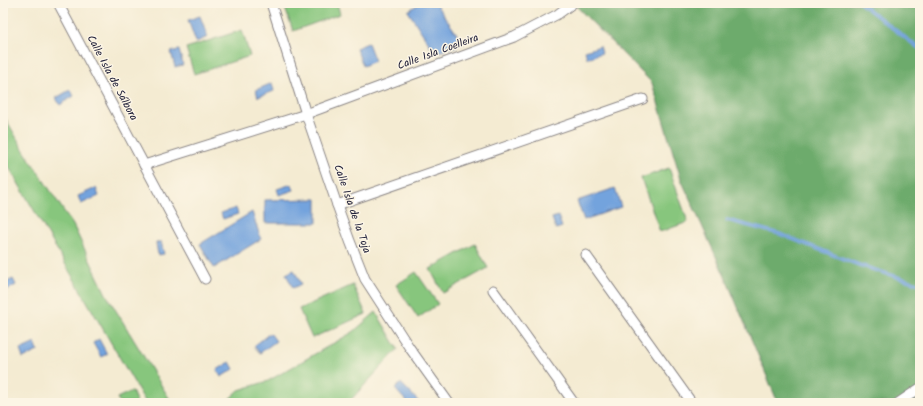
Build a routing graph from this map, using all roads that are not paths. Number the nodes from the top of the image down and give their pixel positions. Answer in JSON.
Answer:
{"nodes":[{"id":1,"x":58,"y":3,"type":"edge"},
{"id":2,"x":271,"y":3,"type":"edge"},
{"id":3,"x":573,"y":3,"type":"edge"},
{"id":4,"x":643,"y":99,"type":"dead end"},
{"id":5,"x":306,"y":114,"type":"junction"},
{"id":6,"x":144,"y":165,"type":"junction"},
{"id":7,"x":337,"y":205,"type":"junction"},
{"id":8,"x":586,"y":255,"type":"dead end"},
{"id":9,"x":205,"y":279,"type":"dead end"},
{"id":10,"x":493,"y":290,"type":"dead end"},
{"id":11,"x":920,"y":388,"type":"edge"},
{"id":12,"x":450,"y":403,"type":"edge"},
{"id":13,"x":574,"y":403,"type":"edge"},
{"id":14,"x":692,"y":403,"type":"edge"},
{"id":15,"x":898,"y":403,"type":"edge"}],
"edges":[{"from":1,"to":6,"type":"street","name":"Calle Isla de Sálbora"},
{"from":2,"to":5,"type":"street","name":"Calle Isla de la Toja"},
{"from":3,"to":5,"type":"street","name":"Calle Isla Coelleira"},
{"from":4,"to":7,"type":"street"},
{"from":5,"to":6,"type":"street"},
{"from":5,"to":7,"type":"street","name":"Calle Isla de la Toja"},
{"from":6,"to":9,"type":"street","name":"Calle Isla de Sálbora"},
{"from":7,"to":12,"type":"street","name":"Calle Isla de la Toja"},
{"from":8,"to":14,"type":"street"},
{"from":10,"to":13,"type":"street"},
{"from":11,"to":15,"type":"street"}]}
